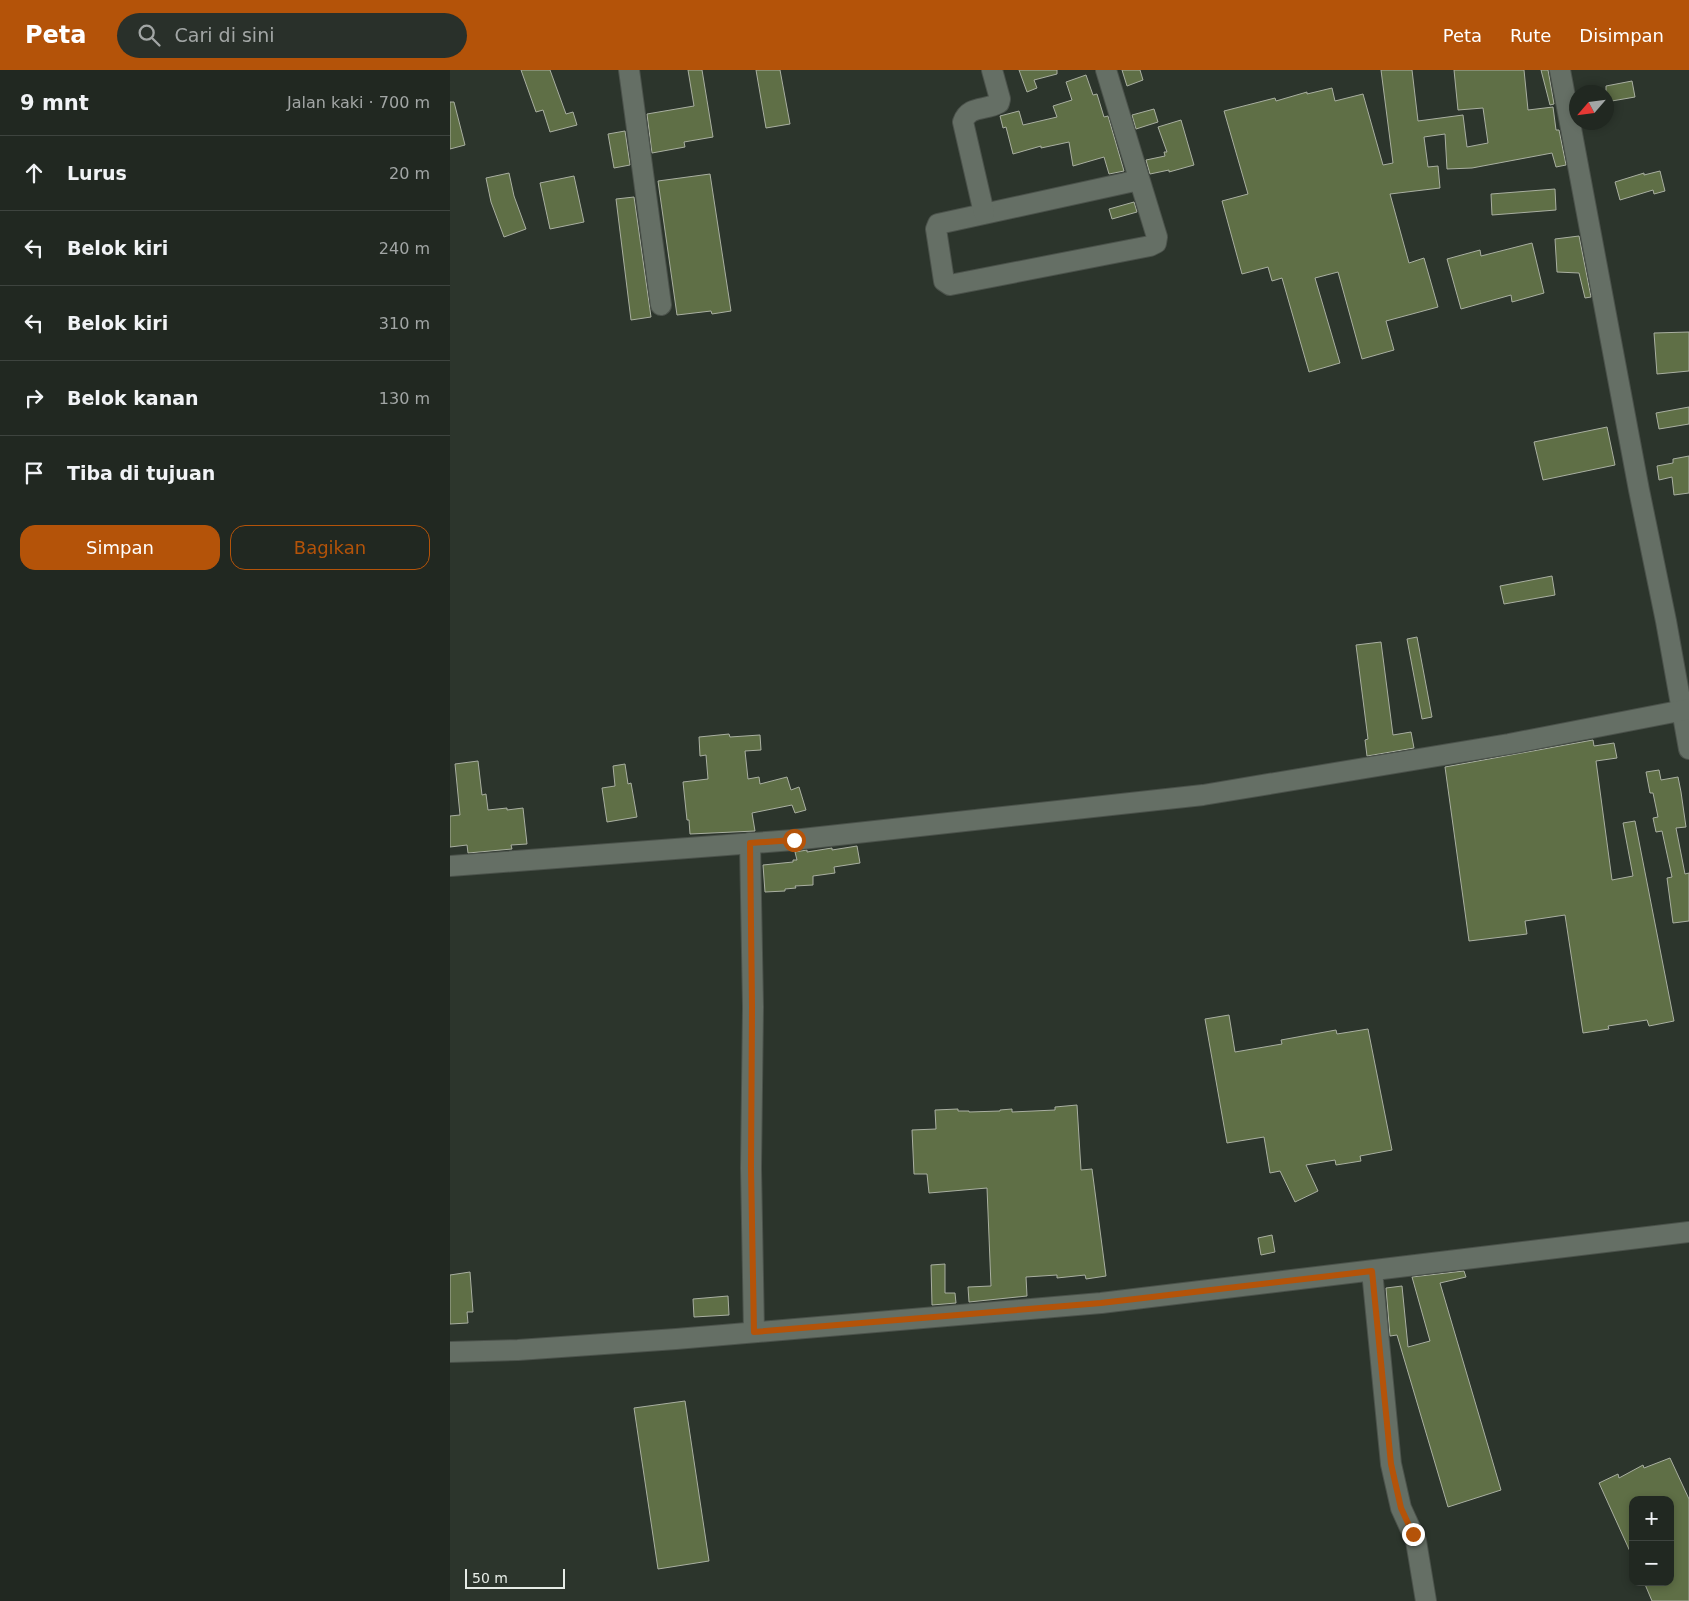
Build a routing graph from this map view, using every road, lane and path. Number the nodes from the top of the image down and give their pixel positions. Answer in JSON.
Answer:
{"nodes":[{"id":1,"x":629,"y":70,"type":"edge"},
{"id":2,"x":992,"y":70,"type":"edge"},
{"id":3,"x":1106,"y":70,"type":"edge"},
{"id":4,"x":1560,"y":70,"type":"edge"},
{"id":5,"x":1139,"y":180,"type":"junction"},
{"id":6,"x":984,"y":213,"type":"junction"},
{"id":7,"x":662,"y":304,"type":"dead end"},
{"id":8,"x":1685,"y":709,"type":"edge"},
{"id":9,"x":1689,"y":749,"type":"edge"},
{"id":10,"x":750,"y":843,"type":"junction"},
{"id":11,"x":450,"y":866,"type":"edge"},
{"id":12,"x":1689,"y":1232,"type":"edge"},
{"id":13,"x":1372,"y":1271,"type":"junction"},
{"id":14,"x":754,"y":1332,"type":"junction"},
{"id":15,"x":450,"y":1352,"type":"edge"},
{"id":16,"x":1426,"y":1601,"type":"edge"}],
"edges":[{"from":1,"to":7,"type":"street"},
{"from":2,"to":6,"type":"street"},
{"from":3,"to":5,"type":"street"},
{"from":4,"to":8,"type":"street"},
{"from":5,"to":6,"type":"street"},
{"from":5,"to":6,"type":"street"},
{"from":8,"to":9,"type":"street"},
{"from":8,"to":10,"type":"street"},
{"from":10,"to":11,"type":"street"},
{"from":10,"to":14,"type":"street"},
{"from":12,"to":13,"type":"street"},
{"from":13,"to":14,"type":"street"},
{"from":13,"to":16,"type":"street"},
{"from":14,"to":15,"type":"street"}]}
